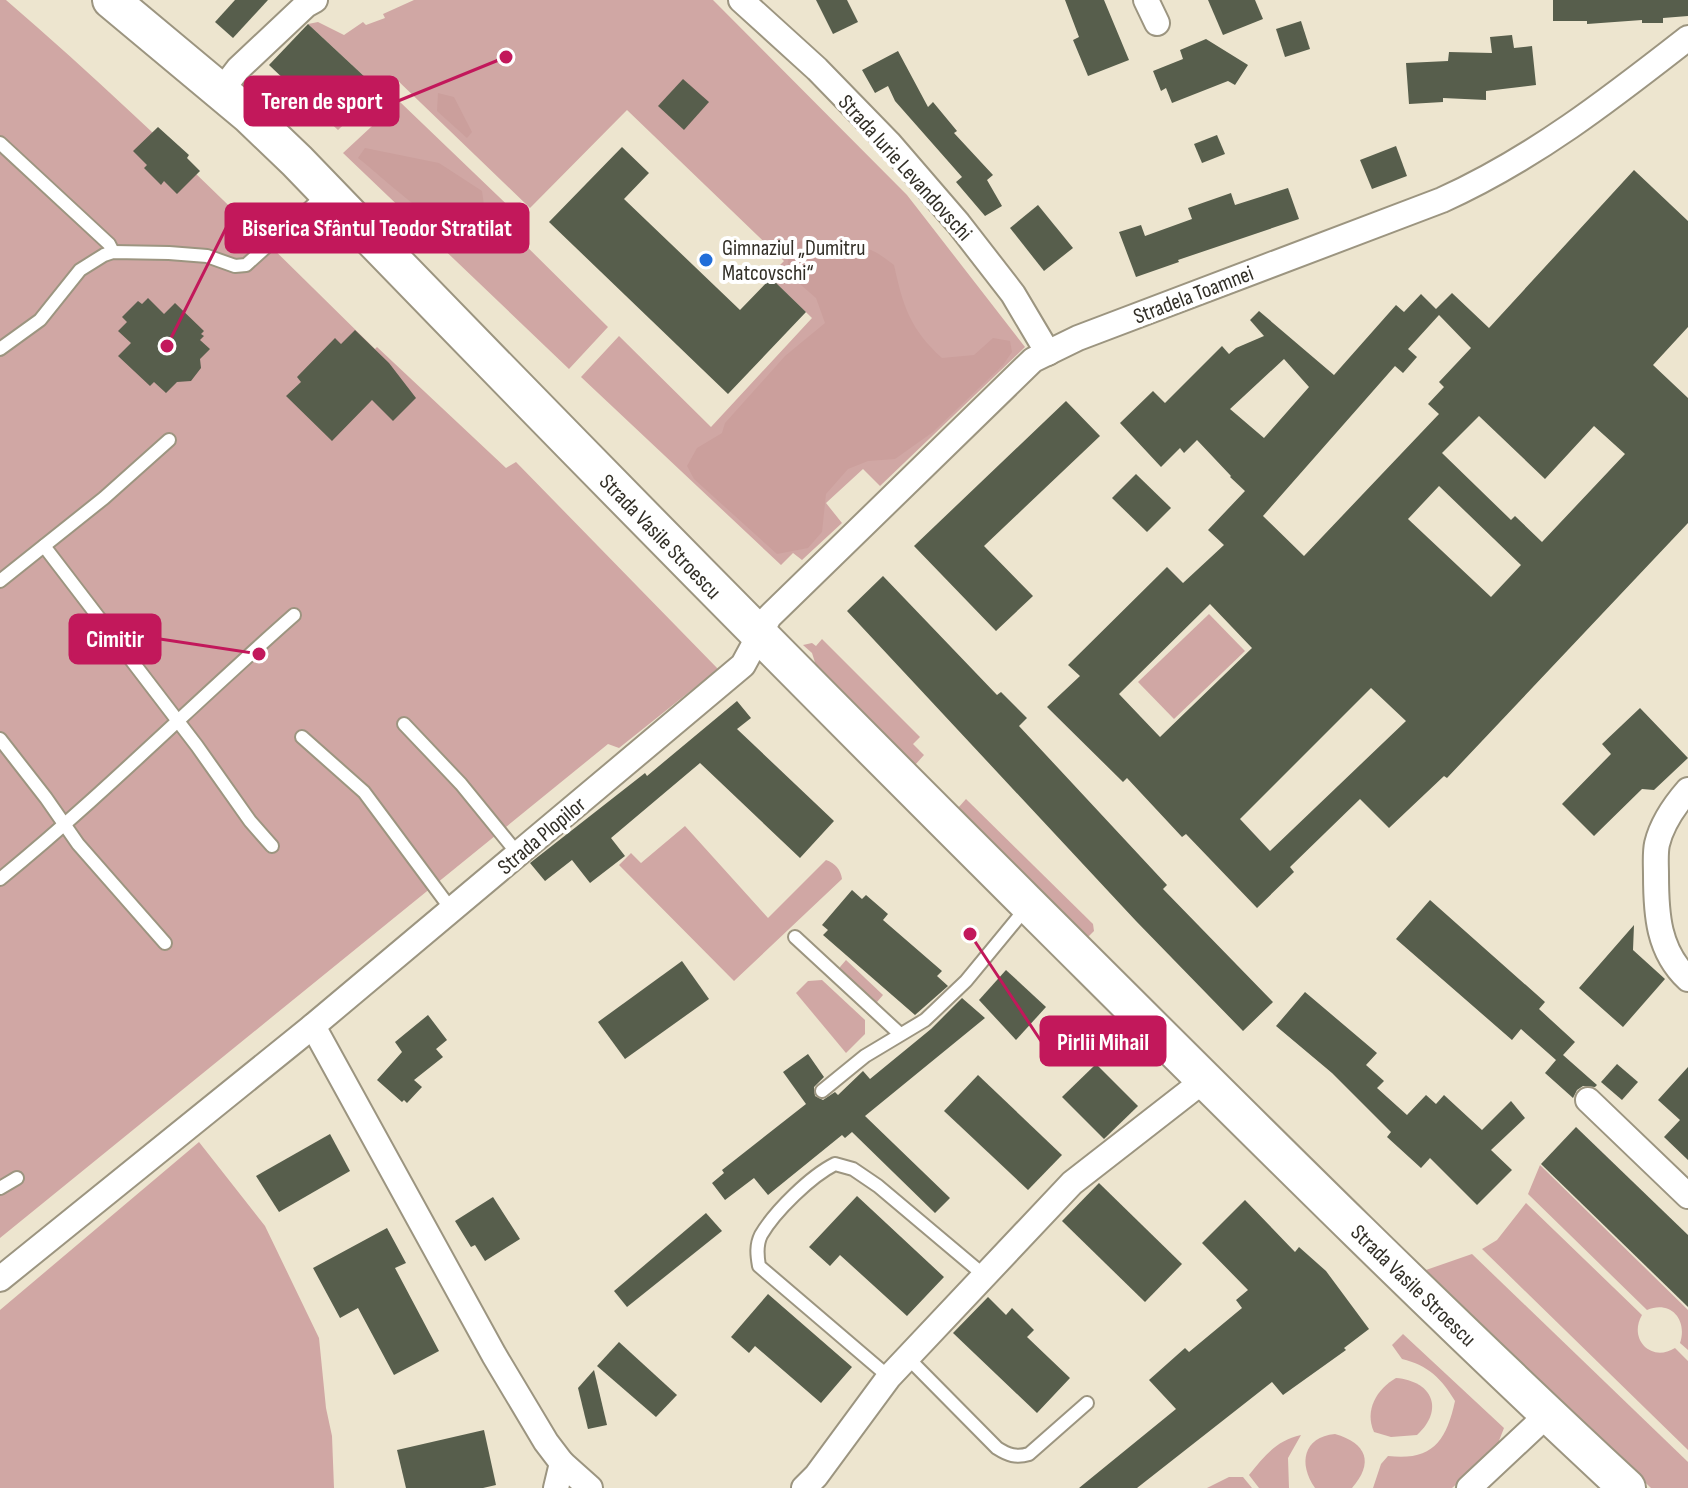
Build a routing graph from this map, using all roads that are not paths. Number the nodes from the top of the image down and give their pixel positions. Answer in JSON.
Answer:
{"nodes":[{"id":1,"x":111,"y":0,"type":"edge"},
{"id":2,"x":315,"y":0,"type":"edge"},
{"id":3,"x":741,"y":0,"type":"edge"},
{"id":4,"x":1146,"y":0,"type":"edge"},
{"id":5,"x":1157,"y":23,"type":"dead end"},
{"id":6,"x":1688,"y":38,"type":"edge"},
{"id":7,"x":221,"y":91,"type":"junction"},
{"id":8,"x":0,"y":143,"type":"edge"},
{"id":9,"x":327,"y":192,"type":"junction"},
{"id":10,"x":113,"y":252,"type":"junction"},
{"id":11,"x":0,"y":349,"type":"edge"},
{"id":12,"x":1048,"y":353,"type":"junction"},
{"id":13,"x":169,"y":440,"type":"dead end"},
{"id":14,"x":44,"y":546,"type":"junction"},
{"id":15,"x":0,"y":581,"type":"edge"},
{"id":16,"x":294,"y":615,"type":"dead end"},
{"id":17,"x":758,"y":635,"type":"junction"},
{"id":18,"x":177,"y":719,"type":"junction"},
{"id":19,"x":404,"y":724,"type":"dead end"},
{"id":20,"x":302,"y":737,"type":"dead end"},
{"id":21,"x":0,"y":739,"type":"edge"},
{"id":22,"x":1688,"y":790,"type":"edge"},
{"id":23,"x":63,"y":823,"type":"junction"},
{"id":24,"x":272,"y":846,"type":"dead end"},
{"id":25,"x":518,"y":854,"type":"junction"},
{"id":26,"x":0,"y":879,"type":"edge"},
{"id":27,"x":1029,"y":905,"type":"junction"},
{"id":28,"x":451,"y":909,"type":"junction"},
{"id":29,"x":795,"y":937,"type":"dead end"},
{"id":30,"x":165,"y":943,"type":"dead end"},
{"id":31,"x":1688,"y":979,"type":"edge"},
{"id":32,"x":313,"y":1026,"type":"junction"},
{"id":33,"x":900,"y":1034,"type":"junction"},
{"id":34,"x":1203,"y":1081,"type":"junction"},
{"id":35,"x":822,"y":1091,"type":"dead end"},
{"id":36,"x":1588,"y":1100,"type":"dead end"},
{"id":37,"x":17,"y":1178,"type":"dead end"},
{"id":38,"x":0,"y":1188,"type":"edge"},
{"id":39,"x":1688,"y":1196,"type":"edge"},
{"id":40,"x":985,"y":1276,"type":"junction"},
{"id":41,"x":0,"y":1279,"type":"edge"},
{"id":42,"x":907,"y":1357,"type":"junction"},
{"id":43,"x":889,"y":1377,"type":"junction"},
{"id":44,"x":1087,"y":1403,"type":"dead end"},
{"id":45,"x":1548,"y":1414,"type":"junction"},
{"id":46,"x":562,"y":1463,"type":"junction"},
{"id":47,"x":556,"y":1488,"type":"edge"},
{"id":48,"x":590,"y":1488,"type":"edge"},
{"id":49,"x":804,"y":1488,"type":"edge"},
{"id":50,"x":1469,"y":1488,"type":"edge"},
{"id":51,"x":1627,"y":1488,"type":"edge"}],
"edges":[{"from":1,"to":7,"type":"main road","name":"Strada Vasile Stroescu"},
{"from":2,"to":7,"type":"street"},
{"from":3,"to":12,"type":"street","name":"Strada Iurie Levandovschi"},
{"from":4,"to":5,"type":"street"},
{"from":6,"to":12,"type":"street","name":"Stradela Toamnei"},
{"from":7,"to":9,"type":"main road","name":"Strada Vasile Stroescu"},
{"from":8,"to":10,"type":"lane"},
{"from":9,"to":10,"type":"lane"},
{"from":9,"to":17,"type":"main road","name":"Strada Vasile Stroescu"},
{"from":10,"to":11,"type":"lane"},
{"from":12,"to":17,"type":"street","name":"Stradela Toamnei"},
{"from":13,"to":14,"type":"lane"},
{"from":14,"to":15,"type":"lane"},
{"from":14,"to":18,"type":"lane"},
{"from":16,"to":18,"type":"lane"},
{"from":17,"to":25,"type":"street","name":"Strada Plopilor"},
{"from":17,"to":27,"type":"main road","name":"Strada Vasile Stroescu"},
{"from":18,"to":23,"type":"lane"},
{"from":18,"to":24,"type":"lane"},
{"from":19,"to":25,"type":"lane"},
{"from":20,"to":28,"type":"lane"},
{"from":21,"to":23,"type":"lane"},
{"from":22,"to":31,"type":"street"},
{"from":23,"to":26,"type":"lane"},
{"from":23,"to":30,"type":"lane"},
{"from":25,"to":28,"type":"street","name":"Strada Plopilor"},
{"from":27,"to":33,"type":"lane"},
{"from":27,"to":34,"type":"main road","name":"Strada Vasile Stroescu"},
{"from":28,"to":32,"type":"street","name":"Strada Plopilor"},
{"from":29,"to":33,"type":"lane"},
{"from":32,"to":41,"type":"street","name":"Strada Plopilor"},
{"from":32,"to":46,"type":"street"},
{"from":33,"to":35,"type":"lane"},
{"from":34,"to":40,"type":"street"},
{"from":34,"to":45,"type":"main road","name":"Strada Vasile Stroescu"},
{"from":36,"to":39,"type":"street"},
{"from":37,"to":38,"type":"lane"},
{"from":40,"to":42,"type":"street"},
{"from":40,"to":43,"type":"lane"},
{"from":42,"to":43,"type":"street"},
{"from":42,"to":44,"type":"lane"},
{"from":43,"to":49,"type":"street"},
{"from":45,"to":50,"type":"street"},
{"from":45,"to":51,"type":"main road","name":"Strada Vasile Stroescu"},
{"from":46,"to":47,"type":"street"},
{"from":46,"to":48,"type":"street"}]}
